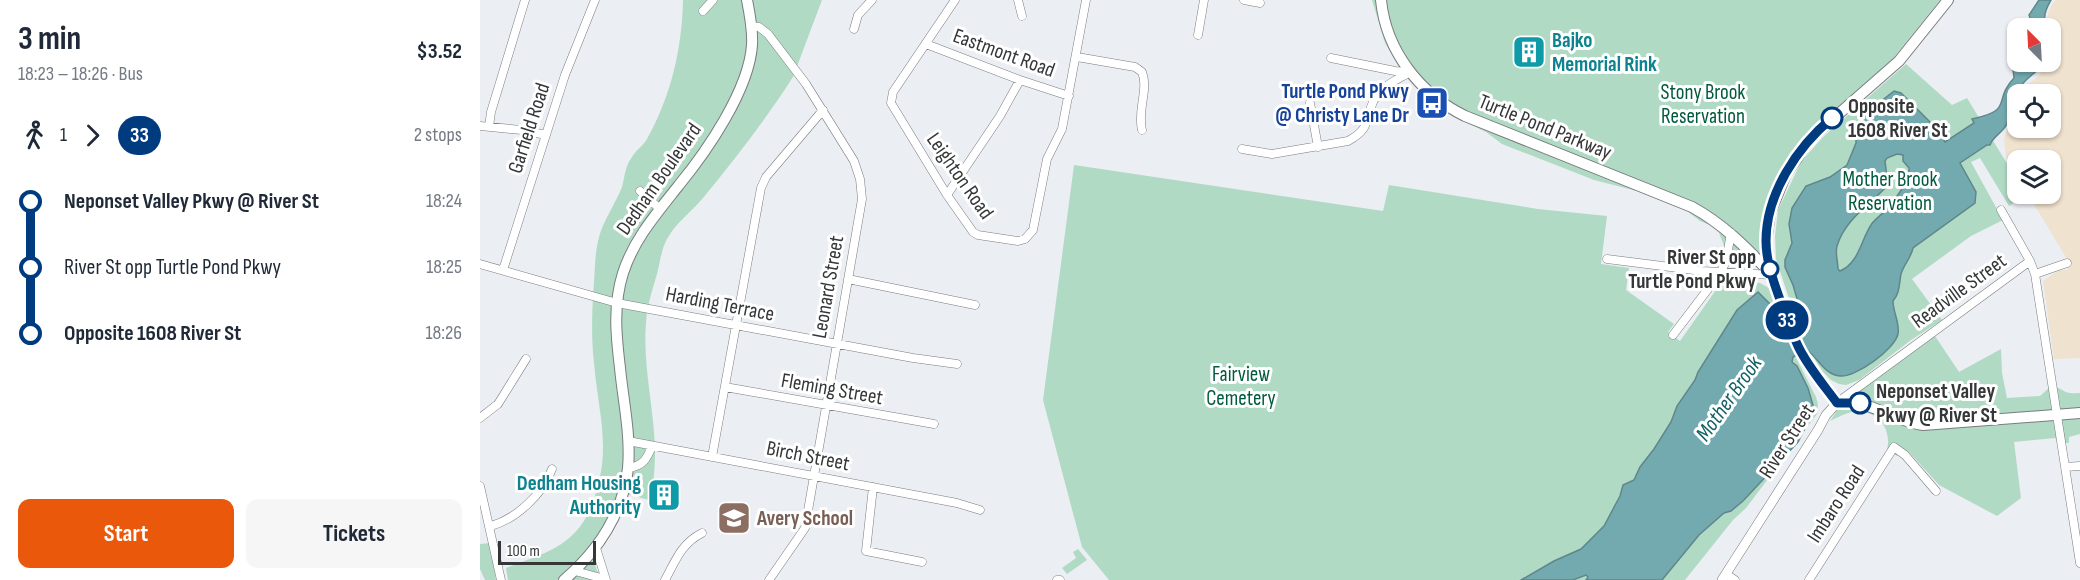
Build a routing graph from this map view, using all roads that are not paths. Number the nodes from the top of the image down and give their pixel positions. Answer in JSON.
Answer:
{"nodes":[{"id":1,"x":525,"y":0,"type":"edge"},
{"id":2,"x":595,"y":0,"type":"edge"},
{"id":3,"x":713,"y":0,"type":"edge"},
{"id":4,"x":747,"y":0,"type":"edge"},
{"id":5,"x":872,"y":0,"type":"edge"},
{"id":6,"x":955,"y":0,"type":"edge"},
{"id":7,"x":1018,"y":0,"type":"edge"},
{"id":8,"x":1086,"y":0,"type":"edge"},
{"id":9,"x":1204,"y":0,"type":"edge"},
{"id":10,"x":1244,"y":0,"type":"edge"},
{"id":11,"x":1381,"y":0,"type":"edge"},
{"id":12,"x":1948,"y":0,"type":"edge"},
{"id":13,"x":1260,"y":3,"type":"dead end"},
{"id":14,"x":703,"y":11,"type":"dead end"},
{"id":15,"x":1022,"y":16,"type":"dead end"},
{"id":16,"x":752,"y":26,"type":"junction"},
{"id":17,"x":854,"y":29,"type":"dead end"},
{"id":18,"x":1198,"y":35,"type":"dead end"},
{"id":19,"x":926,"y":44,"type":"junction"},
{"id":20,"x":1077,"y":57,"type":"junction"},
{"id":21,"x":1330,"y":58,"type":"dead end"},
{"id":22,"x":1410,"y":72,"type":"junction"},
{"id":23,"x":1020,"y":80,"type":"junction"},
{"id":24,"x":1069,"y":96,"type":"junction"},
{"id":25,"x":1310,"y":103,"type":"dead end"},
{"id":26,"x":823,"y":110,"type":"junction"},
{"id":27,"x":480,"y":126,"type":"edge"},
{"id":28,"x":489,"y":127,"type":"junction"},
{"id":29,"x":1143,"y":130,"type":"dead end"},
{"id":30,"x":546,"y":135,"type":"junction"},
{"id":31,"x":1318,"y":147,"type":"junction"},
{"id":32,"x":1242,"y":149,"type":"dead end"},
{"id":33,"x":640,"y":191,"type":"dead end"},
{"id":34,"x":947,"y":195,"type":"junction"},
{"id":35,"x":660,"y":209,"type":"junction"},
{"id":36,"x":2001,"y":210,"type":"dead end"},
{"id":37,"x":1731,"y":233,"type":"junction"},
{"id":38,"x":1743,"y":243,"type":"junction"},
{"id":39,"x":1767,"y":254,"type":"junction"},
{"id":40,"x":1607,"y":259,"type":"dead end"},
{"id":41,"x":2030,"y":261,"type":"junction"},
{"id":42,"x":2067,"y":263,"type":"dead end"},
{"id":43,"x":480,"y":264,"type":"edge"},
{"id":44,"x":503,"y":270,"type":"junction"},
{"id":45,"x":1721,"y":272,"type":"junction"},
{"id":46,"x":2035,"y":274,"type":"junction"},
{"id":47,"x":1772,"y":275,"type":"junction"},
{"id":48,"x":848,"y":279,"type":"junction"},
{"id":49,"x":617,"y":303,"type":"junction"},
{"id":50,"x":975,"y":305,"type":"dead end"},
{"id":51,"x":736,"y":325,"type":"junction"},
{"id":52,"x":1673,"y":335,"type":"dead end"},
{"id":53,"x":836,"y":344,"type":"junction"},
{"id":54,"x":526,"y":359,"type":"dead end"},
{"id":55,"x":957,"y":364,"type":"dead end"},
{"id":56,"x":725,"y":387,"type":"junction"},
{"id":57,"x":1837,"y":403,"type":"junction"},
{"id":58,"x":825,"y":406,"type":"junction"},
{"id":59,"x":2080,"y":414,"type":"edge"},
{"id":60,"x":2057,"y":415,"type":"junction"},
{"id":61,"x":480,"y":418,"type":"edge"},
{"id":62,"x":934,"y":424,"type":"dead end"},
{"id":63,"x":628,"y":441,"type":"junction"},
{"id":64,"x":652,"y":446,"type":"junction"},
{"id":65,"x":712,"y":457,"type":"junction"},
{"id":66,"x":2080,"y":466,"type":"edge"},
{"id":67,"x":2065,"y":467,"type":"junction"},
{"id":68,"x":628,"y":468,"type":"junction"},
{"id":69,"x":552,"y":469,"type":"dead end"},
{"id":70,"x":812,"y":476,"type":"junction"},
{"id":71,"x":480,"y":486,"type":"edge"},
{"id":72,"x":873,"y":487,"type":"junction"},
{"id":73,"x":1936,"y":491,"type":"dead end"},
{"id":74,"x":980,"y":510,"type":"dead end"},
{"id":75,"x":490,"y":526,"type":"junction"},
{"id":76,"x":702,"y":533,"type":"dead end"},
{"id":77,"x":596,"y":548,"type":"junction"},
{"id":78,"x":922,"y":562,"type":"dead end"},
{"id":79,"x":2080,"y":562,"type":"edge"},
{"id":80,"x":575,"y":570,"type":"junction"},
{"id":81,"x":1724,"y":577,"type":"edge"},
{"id":82,"x":501,"y":580,"type":"edge"},
{"id":83,"x":564,"y":580,"type":"edge"},
{"id":84,"x":605,"y":580,"type":"edge"},
{"id":85,"x":665,"y":580,"type":"edge"},
{"id":86,"x":769,"y":580,"type":"edge"},
{"id":87,"x":1735,"y":580,"type":"edge"},
{"id":88,"x":1809,"y":580,"type":"edge"}],
"edges":[{"from":1,"to":28,"type":"street"},
{"from":2,"to":30,"type":"street","name":"Garfield Road"},
{"from":3,"to":14,"type":"street"},
{"from":4,"to":16,"type":"main road","name":"Dedham Boulevard"},
{"from":5,"to":17,"type":"street"},
{"from":6,"to":19,"type":"street","name":"Leighton Road"},
{"from":7,"to":15,"type":"street"},
{"from":8,"to":20,"type":"street"},
{"from":9,"to":18,"type":"street"},
{"from":10,"to":13,"type":"street"},
{"from":11,"to":22,"type":"main road","name":"Turtle Pond Parkway"},
{"from":12,"to":39,"type":"main road","name":"River Street"},
{"from":16,"to":26,"type":"street","name":"Leonard Street"},
{"from":16,"to":35,"type":"main road","name":"Dedham Boulevard"},
{"from":19,"to":23,"type":"street","name":"Eastmont Road"},
{"from":19,"to":34,"type":"street","name":"Leighton Road"},
{"from":20,"to":24,"type":"street"},
{"from":20,"to":29,"type":"street"},
{"from":21,"to":22,"type":"street"},
{"from":22,"to":31,"type":"street"},
{"from":22,"to":37,"type":"main road","name":"Turtle Pond Parkway"},
{"from":23,"to":24,"type":"street","name":"Eastmont Road"},
{"from":23,"to":34,"type":"street"},
{"from":24,"to":34,"type":"street","name":"Leighton Road"},
{"from":25,"to":31,"type":"street"},
{"from":26,"to":48,"type":"street","name":"Leonard Street"},
{"from":26,"to":51,"type":"street"},
{"from":27,"to":28,"type":"street"},
{"from":28,"to":30,"type":"street"},
{"from":30,"to":44,"type":"street","name":"Garfield Road"},
{"from":31,"to":32,"type":"street"},
{"from":33,"to":35,"type":"street"},
{"from":35,"to":49,"type":"main road","name":"Dedham Boulevard"},
{"from":36,"to":41,"type":"street"},
{"from":37,"to":38,"type":"main road","name":"Turtle Pond Parkway"},
{"from":37,"to":45,"type":"street"},
{"from":38,"to":39,"type":"main road","name":"Turtle Pond Parkway"},
{"from":38,"to":47,"type":"main road","name":"Turtle Pond Parkway"},
{"from":39,"to":47,"type":"main road","name":"River Street"},
{"from":40,"to":45,"type":"street"},
{"from":41,"to":46,"type":"street","name":"Readville Street"},
{"from":41,"to":57,"type":"street","name":"Readville Street"},
{"from":42,"to":46,"type":"street"},
{"from":43,"to":44,"type":"street","name":"Harding Terrace"},
{"from":44,"to":49,"type":"street","name":"Harding Terrace"},
{"from":45,"to":47,"type":"street"},
{"from":45,"to":52,"type":"street"},
{"from":46,"to":60,"type":"street","name":"Readville Street"},
{"from":47,"to":57,"type":"main road","name":"River Street"},
{"from":48,"to":50,"type":"street"},
{"from":48,"to":53,"type":"street","name":"Leonard Street"},
{"from":49,"to":51,"type":"street","name":"Harding Terrace"},
{"from":49,"to":63,"type":"main road","name":"Dedham Boulevard"},
{"from":51,"to":53,"type":"street","name":"Harding Terrace"},
{"from":51,"to":56,"type":"street"},
{"from":53,"to":55,"type":"street","name":"Harding Terrace"},
{"from":53,"to":58,"type":"street","name":"Leonard Street"},
{"from":54,"to":61,"type":"street"},
{"from":56,"to":58,"type":"street","name":"Fleming Street"},
{"from":56,"to":65,"type":"street"},
{"from":57,"to":60,"type":"main road"},
{"from":57,"to":81,"type":"street","name":"River Street"},
{"from":58,"to":62,"type":"street","name":"Fleming Street"},
{"from":58,"to":70,"type":"street","name":"Leonard Street"},
{"from":59,"to":60,"type":"main road"},
{"from":60,"to":67,"type":"street","name":"Readville Street"},
{"from":63,"to":64,"type":"street","name":"Birch Street"},
{"from":63,"to":68,"type":"main road","name":"Dedham Boulevard"},
{"from":64,"to":65,"type":"street","name":"Birch Street"},
{"from":64,"to":68,"type":"street"},
{"from":65,"to":70,"type":"street","name":"Birch Street"},
{"from":66,"to":67,"type":"street"},
{"from":67,"to":79,"type":"street","name":"Readville Street"},
{"from":68,"to":77,"type":"main road","name":"Dedham Boulevard"},
{"from":69,"to":75,"type":"street"},
{"from":70,"to":72,"type":"street","name":"Birch Street"},
{"from":70,"to":86,"type":"street","name":"Leonard Street"},
{"from":71,"to":75,"type":"street"},
{"from":72,"to":74,"type":"street","name":"Birch Street"},
{"from":72,"to":78,"type":"street"},
{"from":73,"to":88,"type":"street","name":"Imbaro Road"},
{"from":75,"to":82,"type":"street"},
{"from":76,"to":85,"type":"street"},
{"from":77,"to":80,"type":"main road","name":"Dedham Boulevard"},
{"from":77,"to":84,"type":"street"},
{"from":80,"to":83,"type":"main road","name":"Dedham Boulevard"},
{"from":80,"to":84,"type":"street"},
{"from":81,"to":87,"type":"street"}]}
